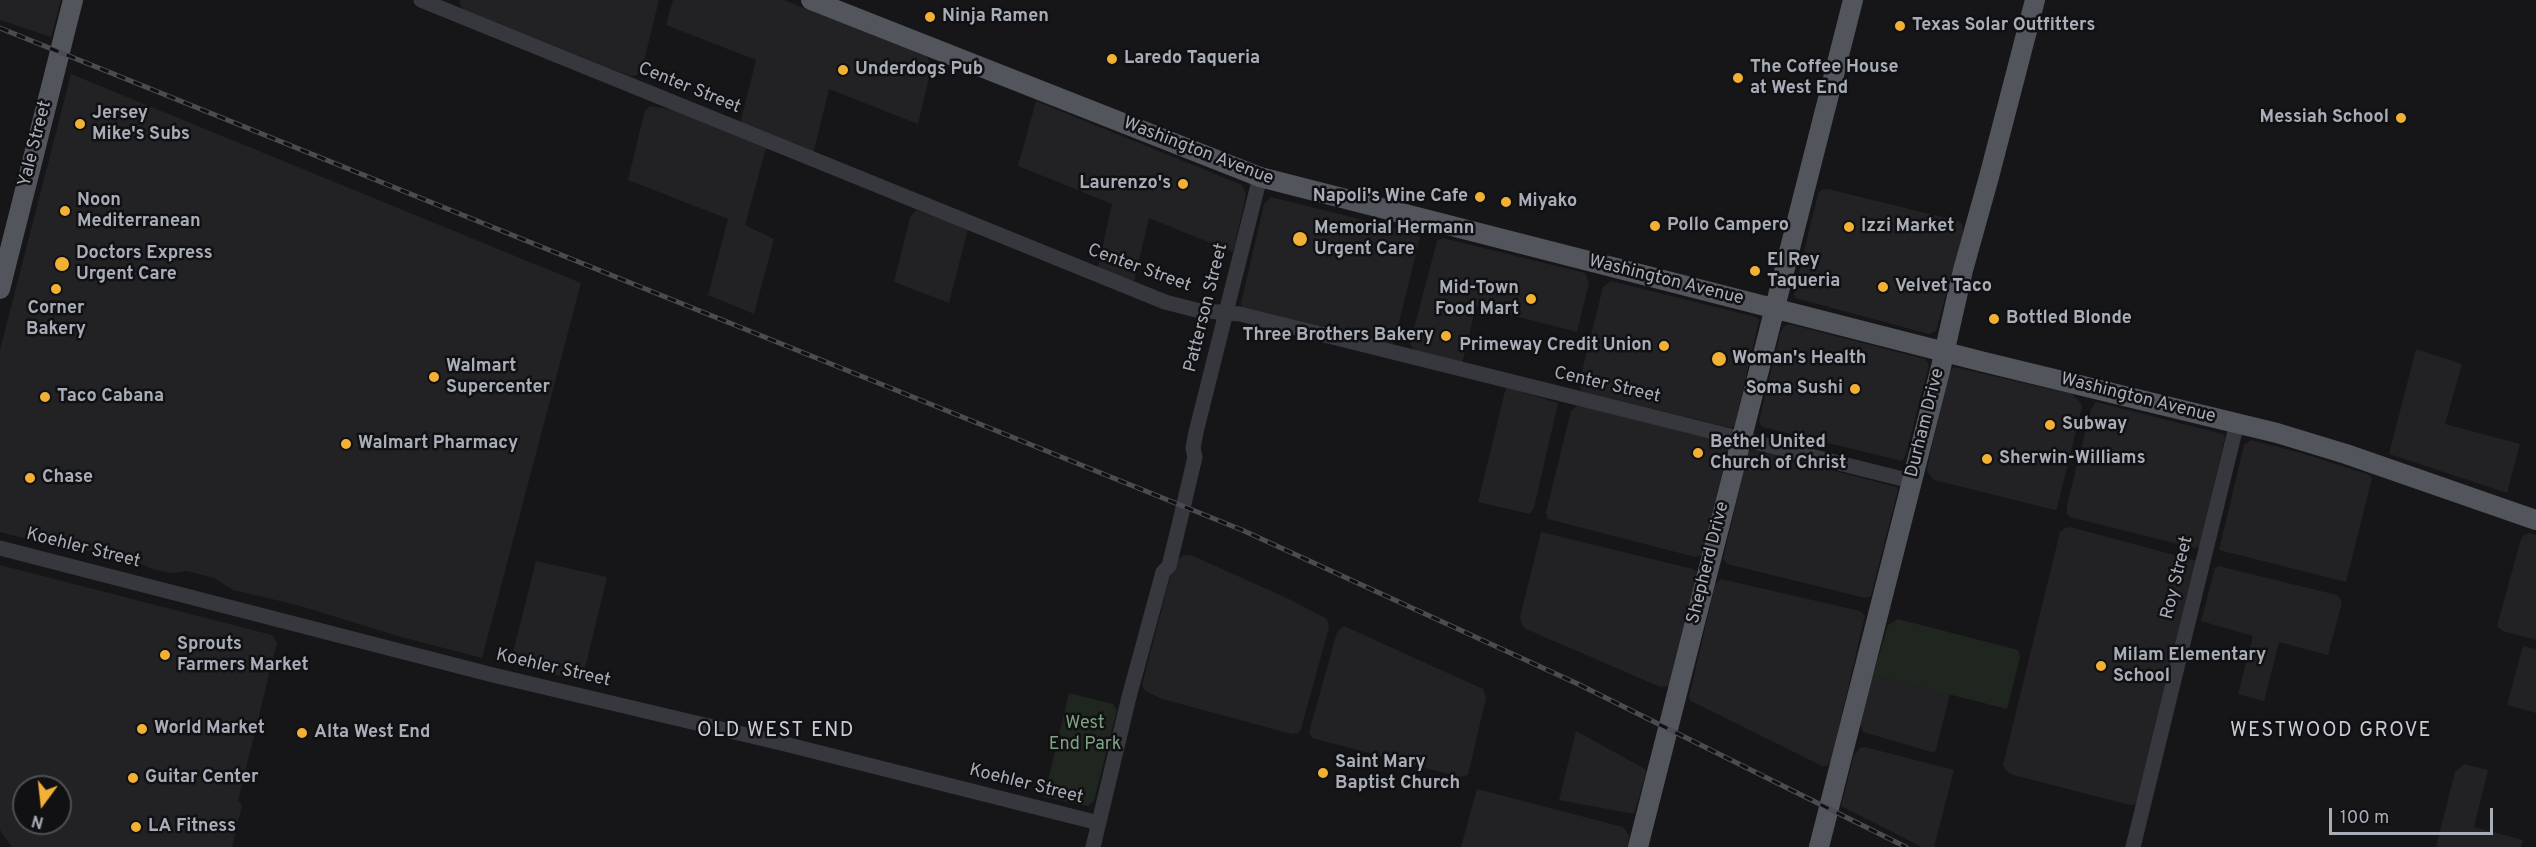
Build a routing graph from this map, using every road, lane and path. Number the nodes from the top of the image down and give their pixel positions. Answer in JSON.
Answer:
{"nodes":[{"id":1,"x":73,"y":0,"type":"edge"},
{"id":2,"x":421,"y":0,"type":"edge"},
{"id":3,"x":811,"y":0,"type":"edge"},
{"id":4,"x":1853,"y":0,"type":"edge"},
{"id":5,"x":2034,"y":0,"type":"edge"},
{"id":6,"x":1260,"y":177,"type":"junction"},
{"id":7,"x":0,"y":289,"type":"edge"},
{"id":8,"x":1776,"y":309,"type":"junction"},
{"id":9,"x":1226,"y":314,"type":"junction"},
{"id":10,"x":1944,"y":351,"type":"junction"},
{"id":11,"x":2237,"y":423,"type":"junction"},
{"id":12,"x":1741,"y":438,"type":"junction"},
{"id":13,"x":1911,"y":481,"type":"junction"},
{"id":14,"x":2536,"y":520,"type":"edge"},
{"id":15,"x":0,"y":548,"type":"edge"},
{"id":16,"x":1099,"y":823,"type":"junction"},
{"id":17,"x":1093,"y":847,"type":"edge"},
{"id":18,"x":1638,"y":847,"type":"edge"},
{"id":19,"x":1819,"y":847,"type":"edge"},
{"id":20,"x":2133,"y":847,"type":"edge"}],
"edges":[{"from":1,"to":7,"type":"main road","name":"Yale Street"},
{"from":2,"to":9,"type":"street","name":"Center Street"},
{"from":3,"to":6,"type":"main road","name":"Washington Avenue"},
{"from":4,"to":8,"type":"main road","name":"Shepherd Drive"},
{"from":5,"to":10,"type":"main road","name":"Durham Drive"},
{"from":6,"to":8,"type":"main road","name":"Washington Avenue"},
{"from":6,"to":9,"type":"street","name":"Patterson Street"},
{"from":8,"to":10,"type":"main road","name":"Washington Avenue"},
{"from":8,"to":12,"type":"main road","name":"Shepherd Drive"},
{"from":9,"to":12,"type":"street","name":"Center Street"},
{"from":9,"to":16,"type":"street","name":"Patterson Street"},
{"from":10,"to":11,"type":"main road","name":"Washington Avenue"},
{"from":10,"to":13,"type":"main road","name":"Durham Drive"},
{"from":11,"to":14,"type":"main road","name":"Washington Avenue"},
{"from":11,"to":20,"type":"street","name":"Roy Street"},
{"from":12,"to":13,"type":"street","name":"Center Street"},
{"from":12,"to":18,"type":"main road","name":"Shepherd Drive"},
{"from":13,"to":19,"type":"main road","name":"Durham Drive"},
{"from":15,"to":16,"type":"street","name":"Koehler Street"},
{"from":16,"to":17,"type":"street","name":"Patterson Street"}]}
